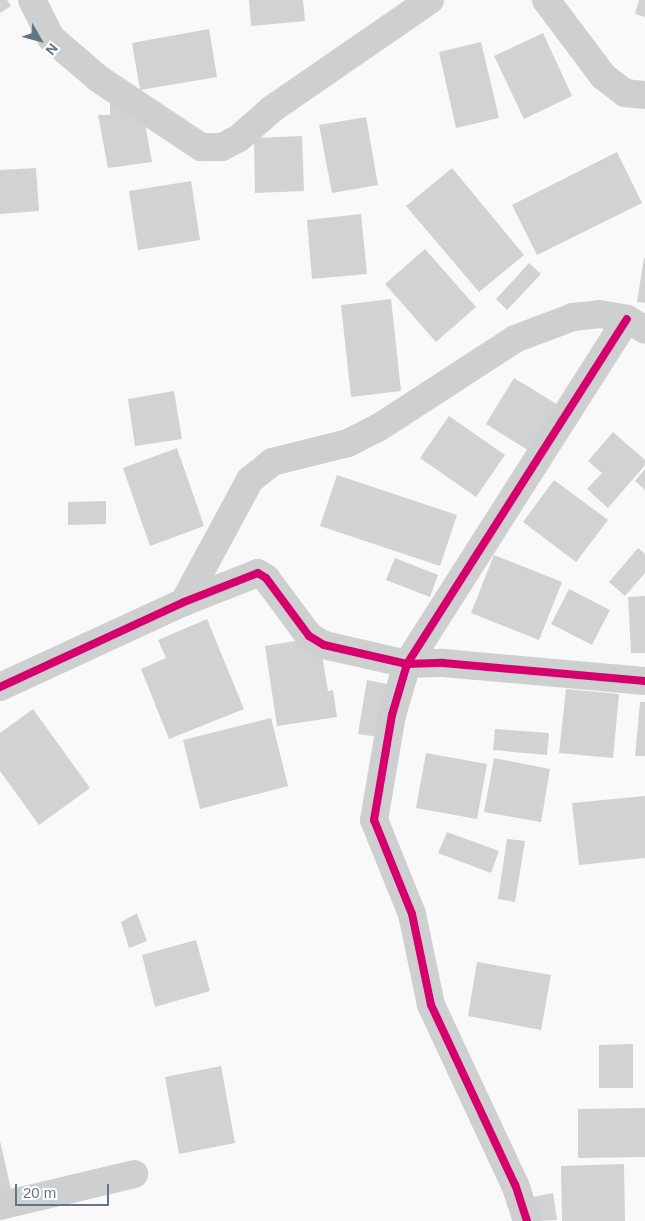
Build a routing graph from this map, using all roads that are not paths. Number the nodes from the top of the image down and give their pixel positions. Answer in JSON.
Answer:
{"nodes":[{"id":1,"x":32,"y":0,"type":"edge"},
{"id":2,"x":430,"y":0,"type":"edge"},
{"id":3,"x":546,"y":0,"type":"edge"},
{"id":4,"x":645,"y":95,"type":"edge"},
{"id":5,"x":636,"y":325,"type":"edge"},
{"id":6,"x":184,"y":602,"type":"junction"},
{"id":7,"x":407,"y":664,"type":"junction"},
{"id":8,"x":645,"y":680,"type":"edge"},
{"id":9,"x":0,"y":687,"type":"edge"},
{"id":10,"x":134,"y":1174,"type":"dead end"},
{"id":11,"x":0,"y":1206,"type":"edge"},
{"id":12,"x":526,"y":1221,"type":"edge"}],
"edges":[{"from":1,"to":2,"type":"street"},
{"from":3,"to":4,"type":"street"},
{"from":5,"to":6,"type":"street"},
{"from":5,"to":7,"type":"street"},
{"from":6,"to":7,"type":"street"},
{"from":6,"to":9,"type":"street"},
{"from":7,"to":8,"type":"street"},
{"from":7,"to":12,"type":"street"},
{"from":10,"to":11,"type":"street"}]}
